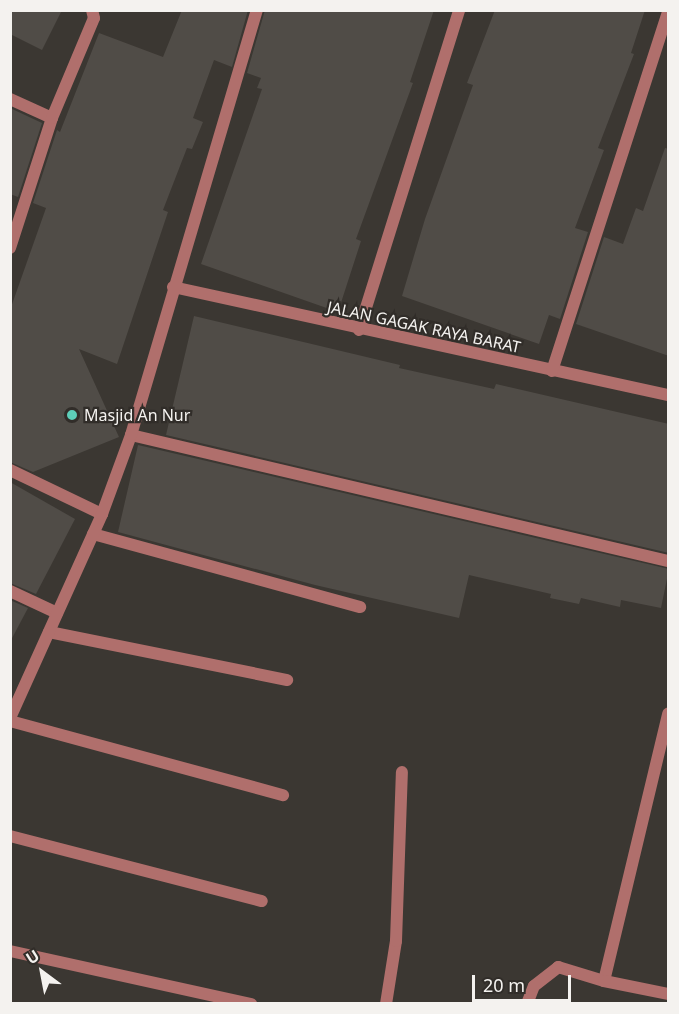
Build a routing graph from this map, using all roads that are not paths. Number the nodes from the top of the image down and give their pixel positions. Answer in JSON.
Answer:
{"nodes":[{"id":1,"x":92,"y":10,"type":"edge"},
{"id":2,"x":257,"y":10,"type":"edge"},
{"id":3,"x":459,"y":10,"type":"edge"},
{"id":4,"x":669,"y":11,"type":"edge"},
{"id":5,"x":10,"y":99,"type":"edge"},
{"id":6,"x":52,"y":118,"type":"junction"},
{"id":7,"x":16,"y":211,"type":"edge"},
{"id":8,"x":10,"y":248,"type":"edge"},
{"id":9,"x":173,"y":287,"type":"junction"},
{"id":10,"x":359,"y":330,"type":"junction"},
{"id":11,"x":552,"y":371,"type":"junction"},
{"id":12,"x":669,"y":395,"type":"edge"},
{"id":13,"x":130,"y":435,"type":"junction"},
{"id":14,"x":10,"y":470,"type":"edge"},
{"id":15,"x":102,"y":514,"type":"junction"},
{"id":16,"x":93,"y":534,"type":"junction"},
{"id":17,"x":669,"y":561,"type":"edge"},
{"id":18,"x":10,"y":591,"type":"edge"},
{"id":19,"x":360,"y":606,"type":"dead end"},
{"id":20,"x":57,"y":613,"type":"junction"},
{"id":21,"x":49,"y":632,"type":"junction"},
{"id":22,"x":288,"y":680,"type":"dead end"},
{"id":23,"x":15,"y":696,"type":"edge"},
{"id":24,"x":10,"y":720,"type":"edge"},
{"id":25,"x":667,"y":722,"type":"edge"},
{"id":26,"x":402,"y":772,"type":"dead end"},
{"id":27,"x":283,"y":795,"type":"dead end"},
{"id":28,"x":10,"y":837,"type":"edge"},
{"id":29,"x":262,"y":901,"type":"dead end"},
{"id":30,"x":10,"y":951,"type":"edge"},
{"id":31,"x":604,"y":981,"type":"junction"},
{"id":32,"x":669,"y":994,"type":"edge"},
{"id":33,"x":251,"y":1004,"type":"edge"},
{"id":34,"x":386,"y":1004,"type":"edge"},
{"id":35,"x":527,"y":1004,"type":"edge"}],
"edges":[{"from":1,"to":6,"type":"street"},
{"from":2,"to":9,"type":"street"},
{"from":3,"to":10,"type":"street"},
{"from":4,"to":11,"type":"street"},
{"from":5,"to":6,"type":"street"},
{"from":6,"to":7,"type":"street"},
{"from":7,"to":8,"type":"street"},
{"from":9,"to":10,"type":"street","name":"JALAN GAGAK RAYA BARAT"},
{"from":9,"to":13,"type":"street"},
{"from":10,"to":11,"type":"street","name":"JALAN GAGAK RAYA BARAT"},
{"from":11,"to":12,"type":"street","name":"JALAN GAGAK RAYA BARAT"},
{"from":13,"to":15,"type":"street"},
{"from":13,"to":17,"type":"street"},
{"from":14,"to":15,"type":"street"},
{"from":15,"to":16,"type":"street"},
{"from":16,"to":19,"type":"street"},
{"from":16,"to":20,"type":"street"},
{"from":18,"to":20,"type":"street"},
{"from":20,"to":21,"type":"street"},
{"from":21,"to":22,"type":"street"},
{"from":21,"to":23,"type":"street"},
{"from":23,"to":24,"type":"street"},
{"from":24,"to":27,"type":"street"},
{"from":25,"to":31,"type":"street"},
{"from":26,"to":34,"type":"street"},
{"from":28,"to":29,"type":"street"},
{"from":30,"to":33,"type":"street"},
{"from":31,"to":32,"type":"street"},
{"from":31,"to":35,"type":"street"}]}
